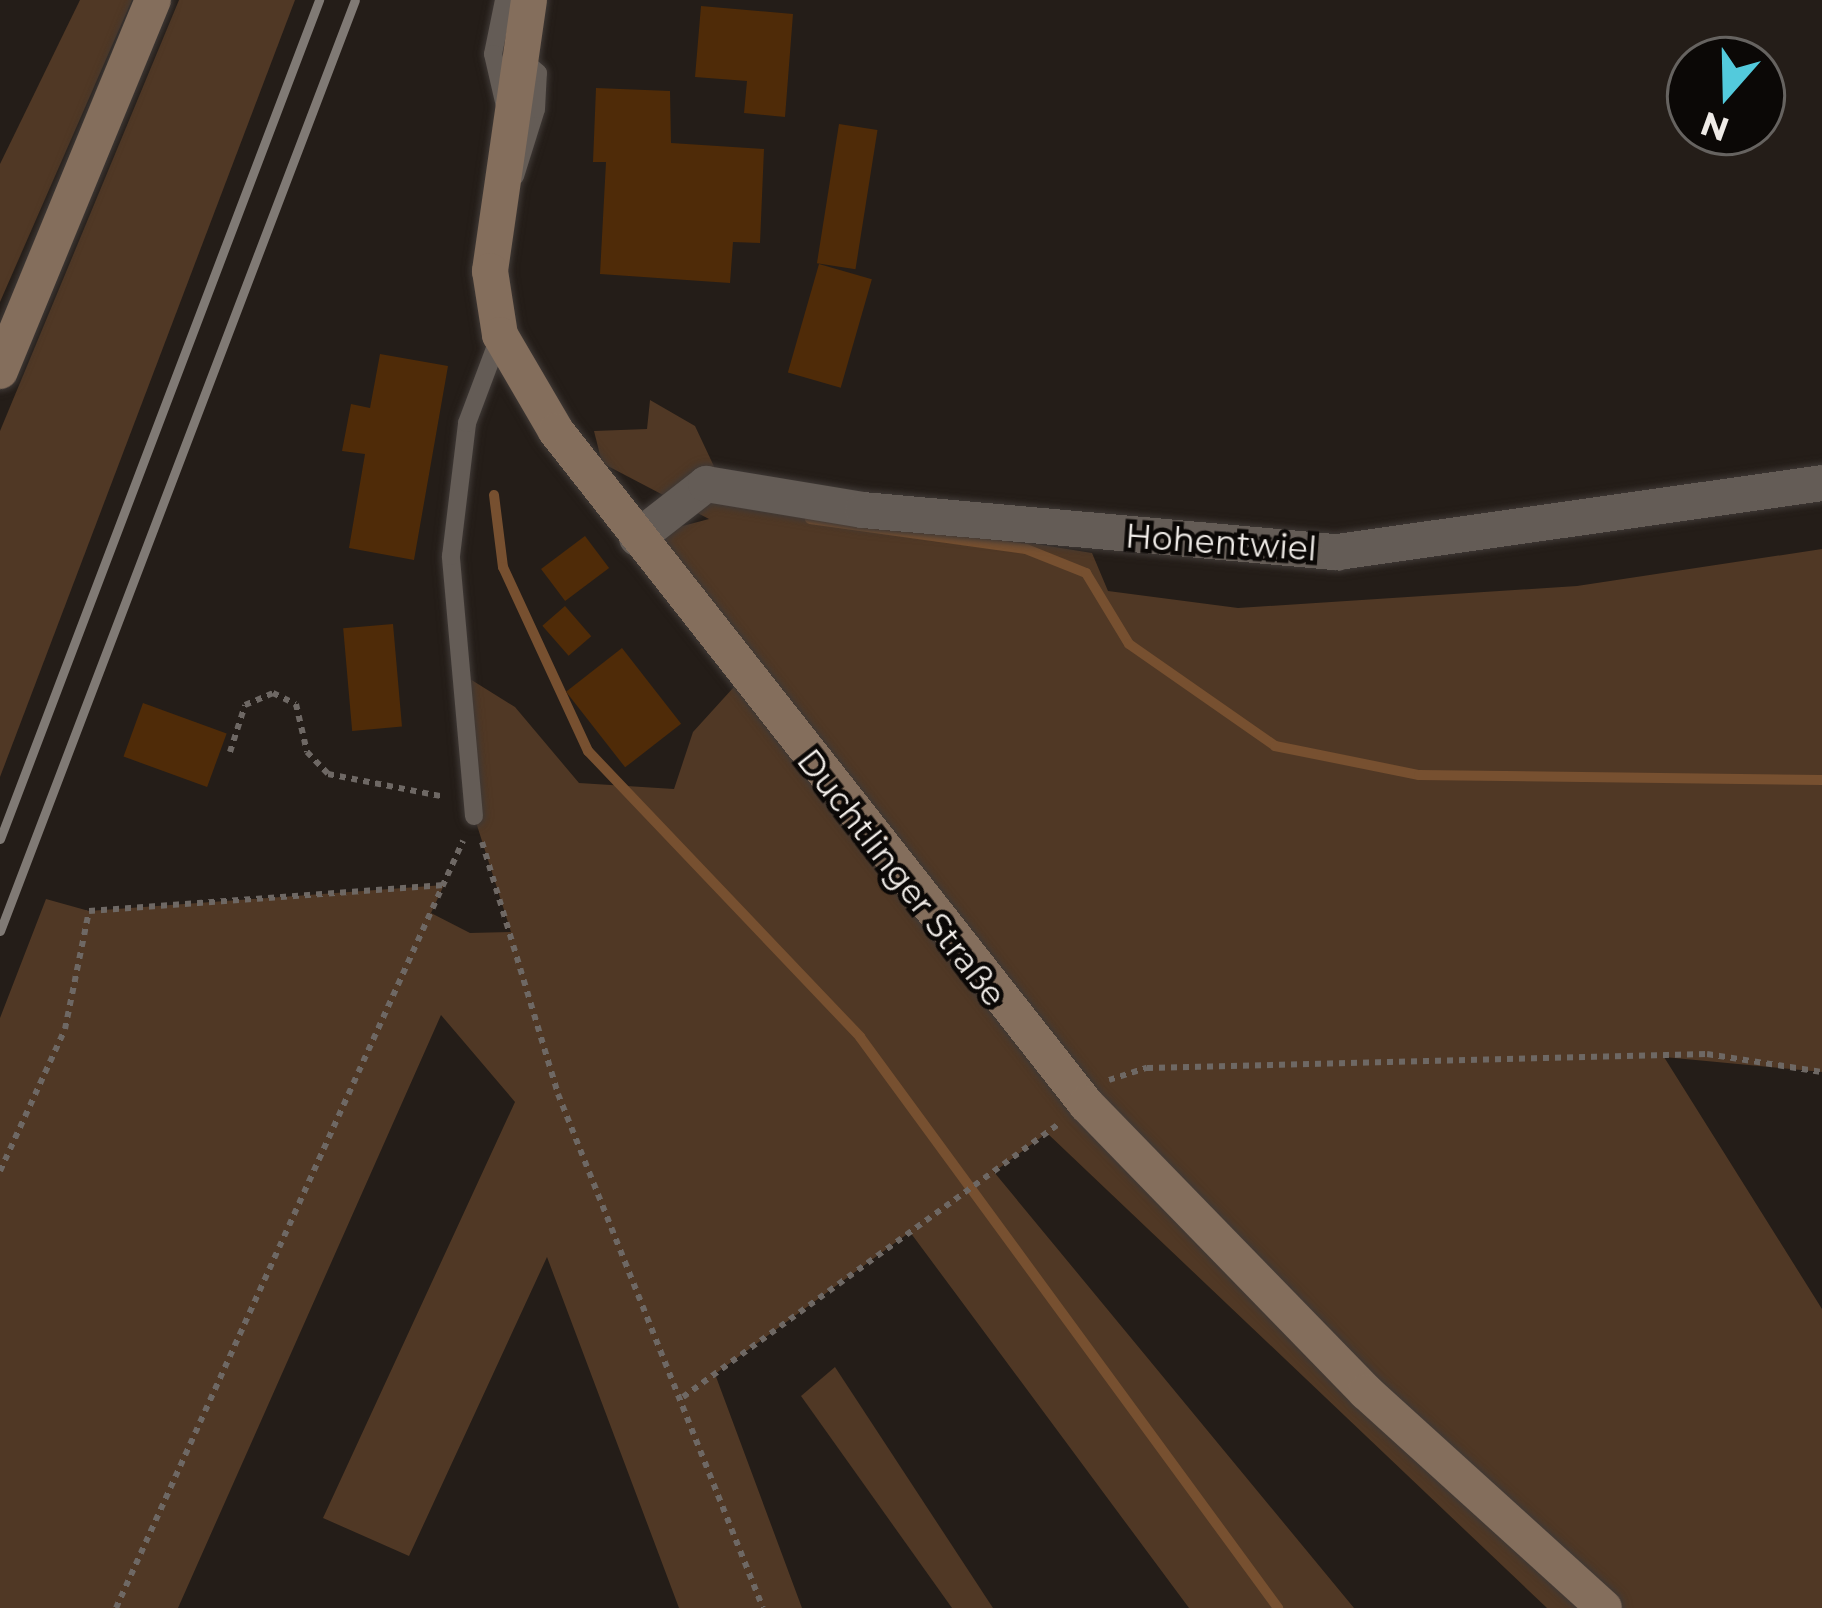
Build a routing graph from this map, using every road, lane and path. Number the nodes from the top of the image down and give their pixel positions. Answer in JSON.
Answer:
{"nodes":[{"id":1,"x":153,"y":0,"type":"edge"},
{"id":2,"x":504,"y":0,"type":"edge"},
{"id":3,"x":529,"y":0,"type":"edge"},
{"id":4,"x":520,"y":56,"type":"junction"},
{"id":5,"x":509,"y":116,"type":"junction"},
{"id":6,"x":495,"y":212,"type":"junction"},
{"id":7,"x":500,"y":334,"type":"junction"},
{"id":8,"x":0,"y":371,"type":"edge"},
{"id":9,"x":1822,"y":483,"type":"edge"},
{"id":10,"x":638,"y":538,"type":"junction"},
{"id":11,"x":230,"y":752,"type":"dead end"},
{"id":12,"x":473,"y":809,"type":"junction"},
{"id":13,"x":444,"y":885,"type":"junction"},
{"id":14,"x":1822,"y":1072,"type":"edge"},
{"id":15,"x":1080,"y":1097,"type":"junction"},
{"id":16,"x":0,"y":1171,"type":"edge"},
{"id":17,"x":682,"y":1397,"type":"junction"},
{"id":18,"x":116,"y":1608,"type":"edge"},
{"id":19,"x":764,"y":1608,"type":"edge"},
{"id":20,"x":1604,"y":1608,"type":"edge"}],
"edges":[{"from":1,"to":8,"type":"street"},
{"from":2,"to":5,"type":"lane"},
{"from":3,"to":4,"type":"street"},
{"from":4,"to":5,"type":"street"},
{"from":4,"to":6,"type":"lane"},
{"from":5,"to":6,"type":"street"},
{"from":6,"to":7,"type":"street"},
{"from":7,"to":10,"type":"street","name":"Duchtlinger Straße"},
{"from":7,"to":12,"type":"lane"},
{"from":9,"to":10,"type":"street","name":"Hohentwiel"},
{"from":10,"to":15,"type":"street","name":"Duchtlinger Straße"},
{"from":11,"to":12,"type":"path"},
{"from":12,"to":13,"type":"path"},
{"from":12,"to":17,"type":"path"},
{"from":13,"to":16,"type":"path"},
{"from":13,"to":18,"type":"path"},
{"from":14,"to":15,"type":"path"},
{"from":15,"to":17,"type":"path"},
{"from":15,"to":20,"type":"street","name":"Duchtlinger Straße"},
{"from":17,"to":19,"type":"path"}]}
